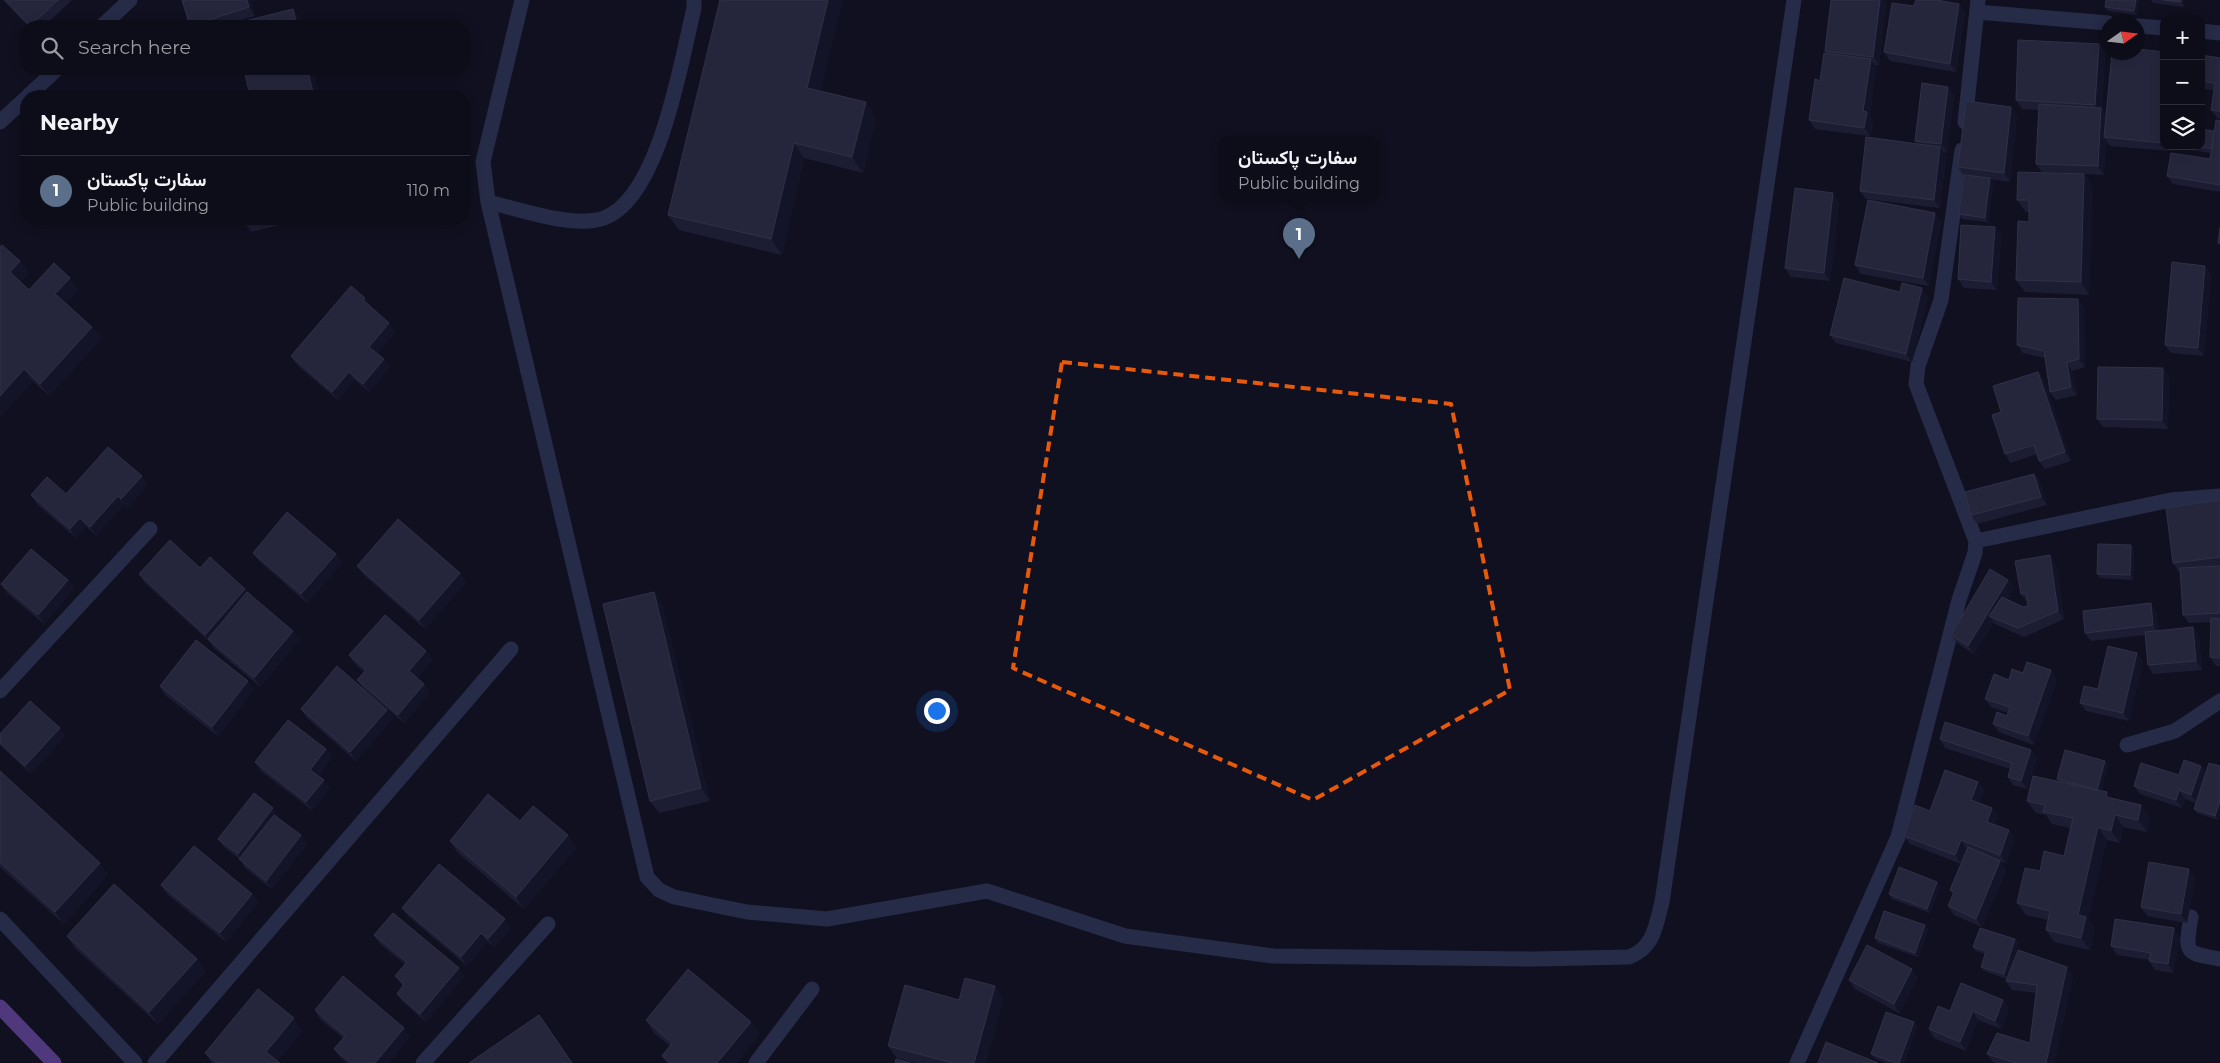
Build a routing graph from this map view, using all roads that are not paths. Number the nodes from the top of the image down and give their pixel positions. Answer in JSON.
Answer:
{"nodes":[{"id":1,"x":130,"y":0,"type":"edge"},
{"id":2,"x":522,"y":0,"type":"edge"},
{"id":3,"x":694,"y":0,"type":"edge"},
{"id":4,"x":1794,"y":0,"type":"edge"},
{"id":5,"x":1977,"y":6,"type":"edge"},
{"id":6,"x":108,"y":20,"type":"edge"},
{"id":7,"x":2100,"y":22,"type":"edge"},
{"id":8,"x":2145,"y":27,"type":"edge"},
{"id":9,"x":2160,"y":28,"type":"edge"},
{"id":10,"x":2205,"y":31,"type":"edge"},
{"id":11,"x":2220,"y":33,"type":"edge"},
{"id":12,"x":51,"y":75,"type":"edge"},
{"id":13,"x":34,"y":90,"type":"edge"},
{"id":14,"x":20,"y":103,"type":"edge"},
{"id":15,"x":0,"y":122,"type":"edge"},
{"id":16,"x":488,"y":202,"type":"junction"},
{"id":17,"x":2220,"y":496,"type":"edge"},
{"id":18,"x":150,"y":529,"type":"dead end"},
{"id":19,"x":1976,"y":541,"type":"junction"},
{"id":20,"x":511,"y":649,"type":"dead end"},
{"id":21,"x":0,"y":691,"type":"edge"},
{"id":22,"x":2220,"y":701,"type":"edge"},
{"id":23,"x":2127,"y":745,"type":"dead end"},
{"id":24,"x":2191,"y":917,"type":"dead end"},
{"id":25,"x":0,"y":919,"type":"edge"},
{"id":26,"x":548,"y":924,"type":"dead end"},
{"id":27,"x":2220,"y":959,"type":"edge"},
{"id":28,"x":812,"y":989,"type":"dead end"},
{"id":29,"x":0,"y":1007,"type":"edge"},
{"id":30,"x":54,"y":1063,"type":"edge"},
{"id":31,"x":135,"y":1063,"type":"edge"},
{"id":32,"x":155,"y":1063,"type":"edge"},
{"id":33,"x":423,"y":1063,"type":"edge"},
{"id":34,"x":756,"y":1063,"type":"edge"},
{"id":35,"x":1798,"y":1063,"type":"edge"}],
"edges":[{"from":1,"to":6,"type":"street"},
{"from":2,"to":16,"type":"street"},
{"from":3,"to":16,"type":"street"},
{"from":4,"to":16,"type":"street"},
{"from":5,"to":7,"type":"street"},
{"from":5,"to":19,"type":"street"},
{"from":8,"to":9,"type":"street"},
{"from":10,"to":11,"type":"street"},
{"from":12,"to":13,"type":"street"},
{"from":14,"to":15,"type":"street"},
{"from":17,"to":19,"type":"street"},
{"from":18,"to":21,"type":"street"},
{"from":19,"to":35,"type":"street"},
{"from":20,"to":32,"type":"street"},
{"from":22,"to":23,"type":"street"},
{"from":24,"to":27,"type":"street"},
{"from":25,"to":31,"type":"street"},
{"from":26,"to":33,"type":"street"},
{"from":28,"to":34,"type":"street"},
{"from":29,"to":30,"type":"main road"}]}
